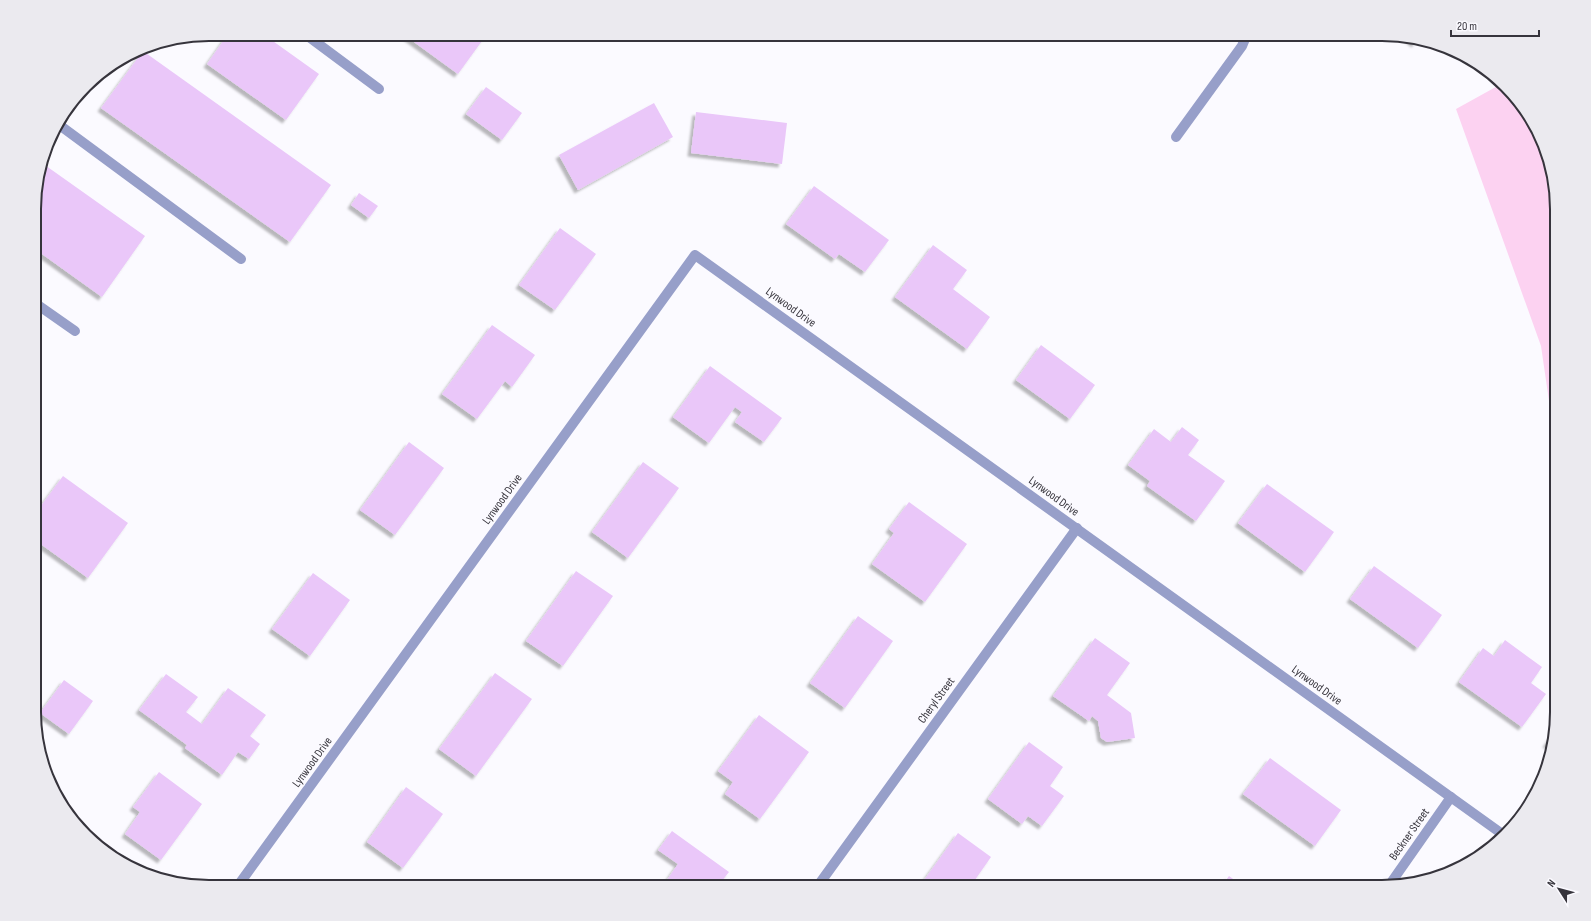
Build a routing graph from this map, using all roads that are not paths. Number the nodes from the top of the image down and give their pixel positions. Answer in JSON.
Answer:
{"nodes":[{"id":1,"x":314,"y":41,"type":"edge"},
{"id":2,"x":1244,"y":41,"type":"edge"},
{"id":3,"x":379,"y":89,"type":"dead end"},
{"id":4,"x":62,"y":127,"type":"edge"},
{"id":5,"x":1176,"y":137,"type":"dead end"},
{"id":6,"x":241,"y":259,"type":"dead end"},
{"id":7,"x":41,"y":307,"type":"edge"},
{"id":8,"x":75,"y":331,"type":"dead end"},
{"id":9,"x":1077,"y":528,"type":"junction"},
{"id":10,"x":1451,"y":797,"type":"junction"},
{"id":11,"x":1500,"y":832,"type":"edge"},
{"id":12,"x":242,"y":880,"type":"edge"},
{"id":13,"x":822,"y":880,"type":"edge"},
{"id":14,"x":1393,"y":880,"type":"edge"}],
"edges":[{"from":1,"to":3,"type":"street"},
{"from":2,"to":5,"type":"street"},
{"from":4,"to":6,"type":"street"},
{"from":7,"to":8,"type":"street"},
{"from":9,"to":10,"type":"street","name":"Lynwood Drive"},
{"from":9,"to":12,"type":"street","name":"Lynwood Drive"},
{"from":9,"to":13,"type":"street","name":"Cheryl Street"},
{"from":10,"to":11,"type":"street","name":"Lynwood Drive"},
{"from":10,"to":14,"type":"street","name":"Beckner Street"}]}
